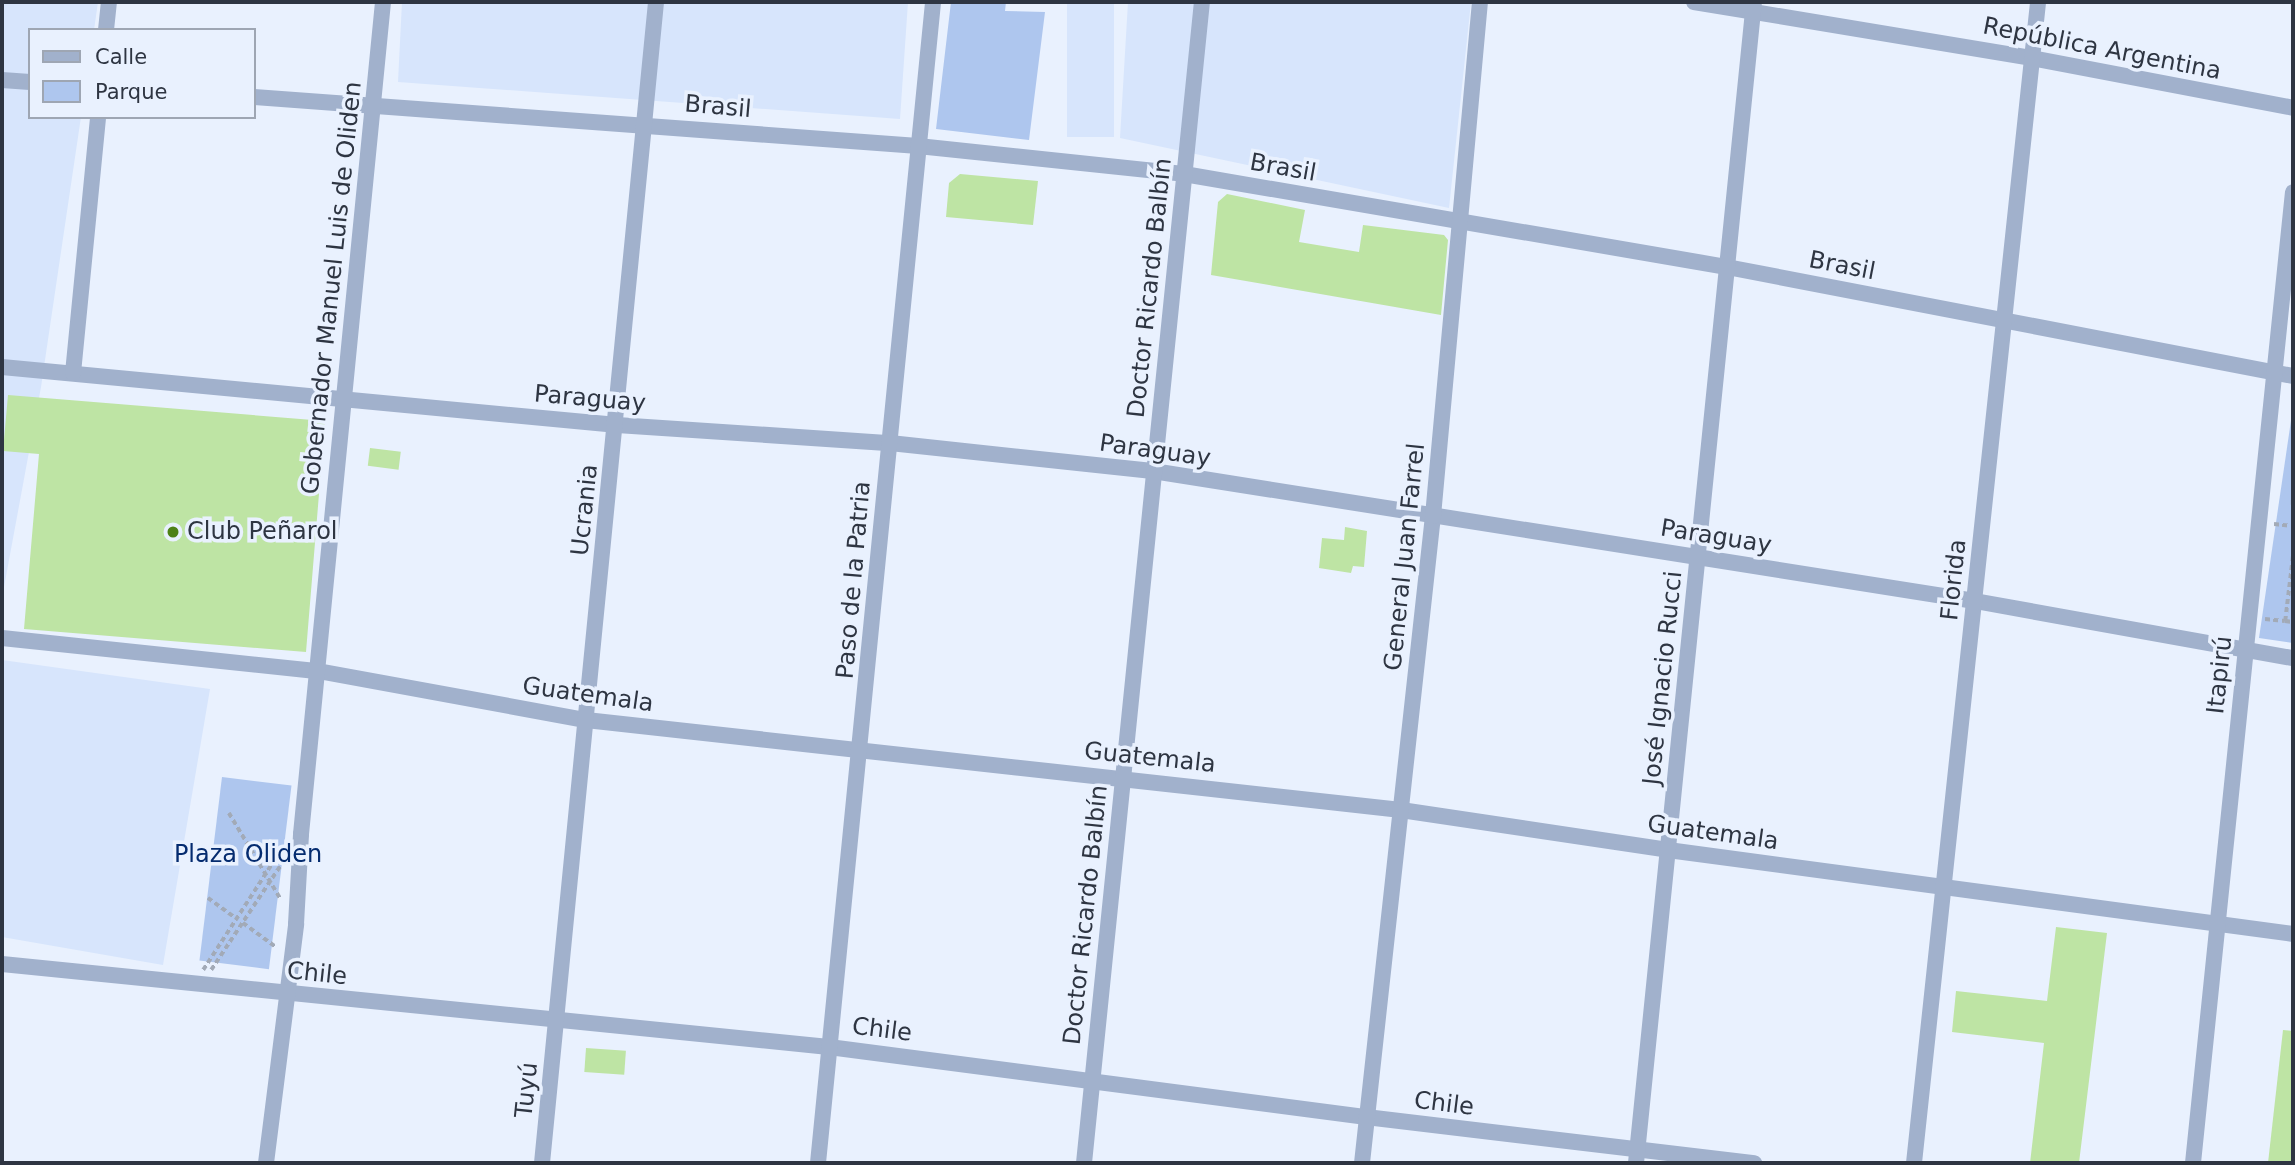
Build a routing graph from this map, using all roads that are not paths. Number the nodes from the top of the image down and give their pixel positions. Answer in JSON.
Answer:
{"nodes":[{"id":1,"x":109,"y":2,"type":"edge"},
{"id":2,"x":383,"y":2,"type":"edge"},
{"id":3,"x":656,"y":2,"type":"edge"},
{"id":4,"x":933,"y":2,"type":"edge"},
{"id":5,"x":1202,"y":2,"type":"edge"},
{"id":6,"x":1480,"y":2,"type":"edge"},
{"id":7,"x":1694,"y":2,"type":"edge"},
{"id":8,"x":2038,"y":2,"type":"edge"},
{"id":9,"x":1754,"y":7,"type":"edge"},
{"id":10,"x":106,"y":28,"type":"edge"},
{"id":11,"x":2032,"y":58,"type":"junction"},
{"id":12,"x":2,"y":80,"type":"edge"},
{"id":13,"x":28,"y":82,"type":"edge"},
{"id":14,"x":256,"y":97,"type":"edge"},
{"id":15,"x":373,"y":104,"type":"junction"},
{"id":16,"x":2293,"y":108,"type":"edge"},
{"id":17,"x":98,"y":119,"type":"edge"},
{"id":18,"x":643,"y":123,"type":"junction"},
{"id":19,"x":918,"y":146,"type":"junction"},
{"id":20,"x":1184,"y":174,"type":"junction"},
{"id":21,"x":2293,"y":192,"type":"edge"},
{"id":22,"x":1462,"y":221,"type":"junction"},
{"id":23,"x":1727,"y":267,"type":"junction"},
{"id":24,"x":2003,"y":319,"type":"junction"},
{"id":25,"x":2,"y":367,"type":"edge"},
{"id":26,"x":2275,"y":372,"type":"junction"},
{"id":27,"x":73,"y":373,"type":"junction"},
{"id":28,"x":2293,"y":376,"type":"edge"},
{"id":29,"x":343,"y":398,"type":"junction"},
{"id":30,"x":617,"y":425,"type":"junction"},
{"id":31,"x":890,"y":443,"type":"junction"},
{"id":32,"x":1153,"y":471,"type":"junction"},
{"id":33,"x":1433,"y":516,"type":"junction"},
{"id":34,"x":1698,"y":558,"type":"junction"},
{"id":35,"x":1975,"y":601,"type":"junction"},
{"id":36,"x":2,"y":638,"type":"edge"},
{"id":37,"x":2246,"y":650,"type":"junction"},
{"id":38,"x":2293,"y":658,"type":"edge"},
{"id":39,"x":317,"y":671,"type":"junction"},
{"id":40,"x":586,"y":720,"type":"junction"},
{"id":41,"x":860,"y":751,"type":"junction"},
{"id":42,"x":1124,"y":778,"type":"junction"},
{"id":43,"x":1401,"y":810,"type":"junction"},
{"id":44,"x":1668,"y":850,"type":"junction"},
{"id":45,"x":1945,"y":886,"type":"junction"},
{"id":46,"x":2217,"y":923,"type":"junction"},
{"id":47,"x":2293,"y":934,"type":"edge"},
{"id":48,"x":2,"y":964,"type":"edge"},
{"id":49,"x":288,"y":994,"type":"junction"},
{"id":50,"x":556,"y":1022,"type":"junction"},
{"id":51,"x":829,"y":1046,"type":"junction"},
{"id":52,"x":1091,"y":1080,"type":"junction"},
{"id":53,"x":1366,"y":1117,"type":"junction"},
{"id":54,"x":1637,"y":1157,"type":"edge"},
{"id":55,"x":266,"y":1163,"type":"edge"},
{"id":56,"x":542,"y":1163,"type":"edge"},
{"id":57,"x":818,"y":1163,"type":"edge"},
{"id":58,"x":1084,"y":1163,"type":"edge"},
{"id":59,"x":1362,"y":1163,"type":"edge"},
{"id":60,"x":1754,"y":1163,"type":"edge"},
{"id":61,"x":1914,"y":1163,"type":"edge"},
{"id":62,"x":2193,"y":1163,"type":"edge"}],
"edges":[{"from":1,"to":10,"type":"street"},
{"from":2,"to":15,"type":"street","name":"Gobernador Manuel Luis de Oliden"},
{"from":3,"to":18,"type":"street","name":"Ucrania"},
{"from":4,"to":19,"type":"street","name":"Paso de la Patria"},
{"from":5,"to":20,"type":"street","name":"Doctor Ricardo Balbín"},
{"from":6,"to":22,"type":"street","name":"General Juan Farrel"},
{"from":7,"to":9,"type":"street","name":"República Argentina"},
{"from":8,"to":11,"type":"street","name":"Florida"},
{"from":9,"to":11,"type":"street","name":"República Argentina"},
{"from":9,"to":23,"type":"street","name":"José Ignacio Rucci"},
{"from":11,"to":16,"type":"street","name":"República Argentina"},
{"from":11,"to":24,"type":"street","name":"Florida"},
{"from":12,"to":13,"type":"street"},
{"from":14,"to":15,"type":"street","name":"Brasil"},
{"from":15,"to":18,"type":"street","name":"Brasil"},
{"from":15,"to":29,"type":"street","name":"Gobernador Manuel Luis de Oliden"},
{"from":17,"to":27,"type":"street"},
{"from":18,"to":19,"type":"street","name":"Brasil"},
{"from":18,"to":30,"type":"street","name":"Ucrania"},
{"from":19,"to":20,"type":"street","name":"Brasil"},
{"from":19,"to":31,"type":"street","name":"Paso de la Patria"},
{"from":20,"to":22,"type":"street","name":"Brasil"},
{"from":20,"to":32,"type":"street","name":"Doctor Ricardo Balbín"},
{"from":21,"to":26,"type":"street","name":"Itapirú"},
{"from":22,"to":23,"type":"street","name":"Brasil"},
{"from":22,"to":33,"type":"street","name":"General Juan Farrel"},
{"from":23,"to":24,"type":"street","name":"Brasil"},
{"from":23,"to":34,"type":"street","name":"José Ignacio Rucci"},
{"from":24,"to":26,"type":"street","name":"Brasil"},
{"from":24,"to":35,"type":"street","name":"Florida"},
{"from":25,"to":27,"type":"street","name":"Paraguay"},
{"from":26,"to":28,"type":"street","name":"Brasil"},
{"from":26,"to":37,"type":"street","name":"Itapirú"},
{"from":27,"to":29,"type":"street","name":"Paraguay"},
{"from":29,"to":30,"type":"street","name":"Paraguay"},
{"from":29,"to":39,"type":"street","name":"Gobernador Manuel Luis de Oliden"},
{"from":30,"to":31,"type":"street","name":"Paraguay"},
{"from":30,"to":40,"type":"street","name":"Ucrania"},
{"from":31,"to":32,"type":"street","name":"Paraguay"},
{"from":31,"to":41,"type":"street","name":"Paso de la Patria"},
{"from":32,"to":33,"type":"street","name":"Paraguay"},
{"from":32,"to":42,"type":"street","name":"Doctor Ricardo Balbín"},
{"from":33,"to":34,"type":"street","name":"Paraguay"},
{"from":33,"to":43,"type":"street","name":"General Juan Farrel"},
{"from":34,"to":35,"type":"street","name":"Paraguay"},
{"from":34,"to":44,"type":"street","name":"José Ignacio Rucci"},
{"from":35,"to":37,"type":"street","name":"Paraguay"},
{"from":35,"to":45,"type":"street","name":"Florida"},
{"from":36,"to":39,"type":"street","name":"Guatemala"},
{"from":37,"to":38,"type":"street","name":"Paraguay"},
{"from":37,"to":46,"type":"street","name":"Itapirú"},
{"from":39,"to":40,"type":"street","name":"Guatemala"},
{"from":39,"to":49,"type":"street","name":"Gobernador Manuel Luis de Oliden"},
{"from":40,"to":41,"type":"street","name":"Guatemala"},
{"from":40,"to":50,"type":"street","name":"Ucrania"},
{"from":41,"to":42,"type":"street","name":"Guatemala"},
{"from":41,"to":51,"type":"street","name":"Paso de la Patria"},
{"from":42,"to":43,"type":"street","name":"Guatemala"},
{"from":42,"to":52,"type":"street","name":"Doctor Ricardo Balbín"},
{"from":43,"to":44,"type":"street","name":"Guatemala"},
{"from":43,"to":53,"type":"street","name":"General Juan Farrel"},
{"from":44,"to":45,"type":"street","name":"Guatemala"},
{"from":44,"to":54,"type":"street","name":"José Ignacio Rucci"},
{"from":45,"to":46,"type":"street","name":"Guatemala"},
{"from":45,"to":61,"type":"street","name":"Florida"},
{"from":46,"to":47,"type":"street","name":"Guatemala"},
{"from":46,"to":62,"type":"street","name":"Itapirú"},
{"from":48,"to":49,"type":"street","name":"Chile"},
{"from":49,"to":50,"type":"street","name":"Chile"},
{"from":49,"to":55,"type":"street","name":"Gobernador Manuel Luis de Oliden"},
{"from":50,"to":51,"type":"street","name":"Chile"},
{"from":50,"to":56,"type":"street","name":"Tuyú"},
{"from":51,"to":52,"type":"street","name":"Chile"},
{"from":51,"to":57,"type":"street","name":"Paso de la Patria"},
{"from":52,"to":53,"type":"street","name":"Chile"},
{"from":52,"to":58,"type":"street","name":"Doctor Ricardo Balbín"},
{"from":53,"to":54,"type":"street","name":"Chile"},
{"from":53,"to":59,"type":"street","name":"General Juan Farrel"},
{"from":54,"to":60,"type":"street","name":"Chile"}]}
